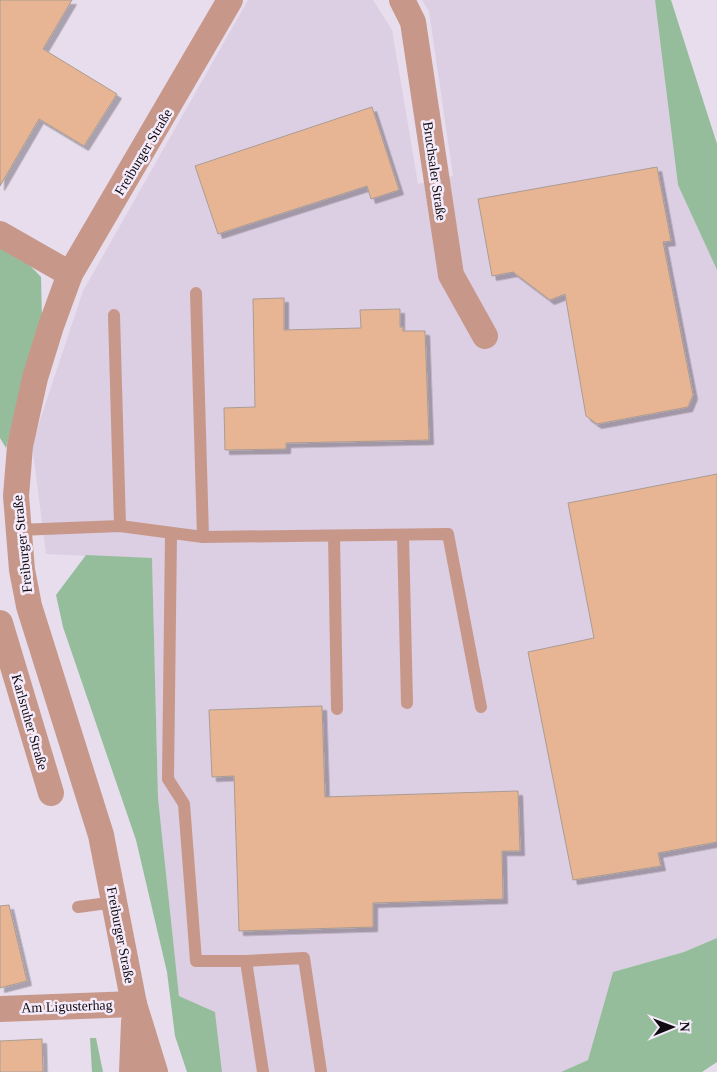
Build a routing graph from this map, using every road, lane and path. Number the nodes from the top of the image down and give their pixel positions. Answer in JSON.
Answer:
{"nodes":[{"id":1,"x":230,"y":0,"type":"edge"},
{"id":2,"x":402,"y":0,"type":"edge"},
{"id":3,"x":0,"y":234,"type":"edge"},
{"id":4,"x":70,"y":274,"type":"junction"},
{"id":5,"x":196,"y":293,"type":"dead end"},
{"id":6,"x":114,"y":315,"type":"dead end"},
{"id":7,"x":485,"y":336,"type":"dead end"},
{"id":8,"x":120,"y":526,"type":"junction"},
{"id":9,"x":18,"y":530,"type":"junction"},
{"id":10,"x":171,"y":534,"type":"junction"},
{"id":11,"x":403,"y":535,"type":"junction"},
{"id":12,"x":334,"y":536,"type":"junction"},
{"id":13,"x":203,"y":537,"type":"junction"},
{"id":14,"x":0,"y":623,"type":"edge"},
{"id":15,"x":407,"y":703,"type":"dead end"},
{"id":16,"x":481,"y":707,"type":"dead end"},
{"id":17,"x":338,"y":709,"type":"dead end"},
{"id":18,"x":51,"y":793,"type":"dead end"},
{"id":19,"x":115,"y":902,"type":"junction"},
{"id":20,"x":78,"y":907,"type":"dead end"},
{"id":21,"x":246,"y":961,"type":"junction"},
{"id":22,"x":134,"y":1004,"type":"junction"},
{"id":23,"x":0,"y":1009,"type":"edge"},
{"id":24,"x":132,"y":1072,"type":"edge"},
{"id":25,"x":155,"y":1072,"type":"edge"},
{"id":26,"x":263,"y":1072,"type":"edge"},
{"id":27,"x":320,"y":1072,"type":"edge"}],
"edges":[{"from":1,"to":4,"type":"street","name":"Freiburger Straße"},
{"from":2,"to":7,"type":"street","name":"Bruchsaler Straße"},
{"from":3,"to":4,"type":"street"},
{"from":4,"to":9,"type":"street","name":"Freiburger Straße"},
{"from":5,"to":13,"type":"lane"},
{"from":6,"to":8,"type":"lane"},
{"from":8,"to":9,"type":"lane"},
{"from":8,"to":10,"type":"lane"},
{"from":9,"to":19,"type":"street","name":"Freiburger Straße"},
{"from":10,"to":13,"type":"lane"},
{"from":10,"to":21,"type":"lane"},
{"from":11,"to":12,"type":"lane"},
{"from":11,"to":15,"type":"lane"},
{"from":11,"to":16,"type":"lane"},
{"from":12,"to":13,"type":"lane"},
{"from":12,"to":17,"type":"lane"},
{"from":14,"to":18,"type":"street","name":"Karlsruher Straße"},
{"from":19,"to":20,"type":"lane"},
{"from":19,"to":22,"type":"street","name":"Freiburger Straße"},
{"from":21,"to":26,"type":"lane"},
{"from":21,"to":27,"type":"lane"},
{"from":22,"to":23,"type":"street","name":"Am Ligusterhag"},
{"from":22,"to":24,"type":"street","name":"Freiburger Straße"},
{"from":22,"to":25,"type":"street","name":"Freiburger Straße"}]}
